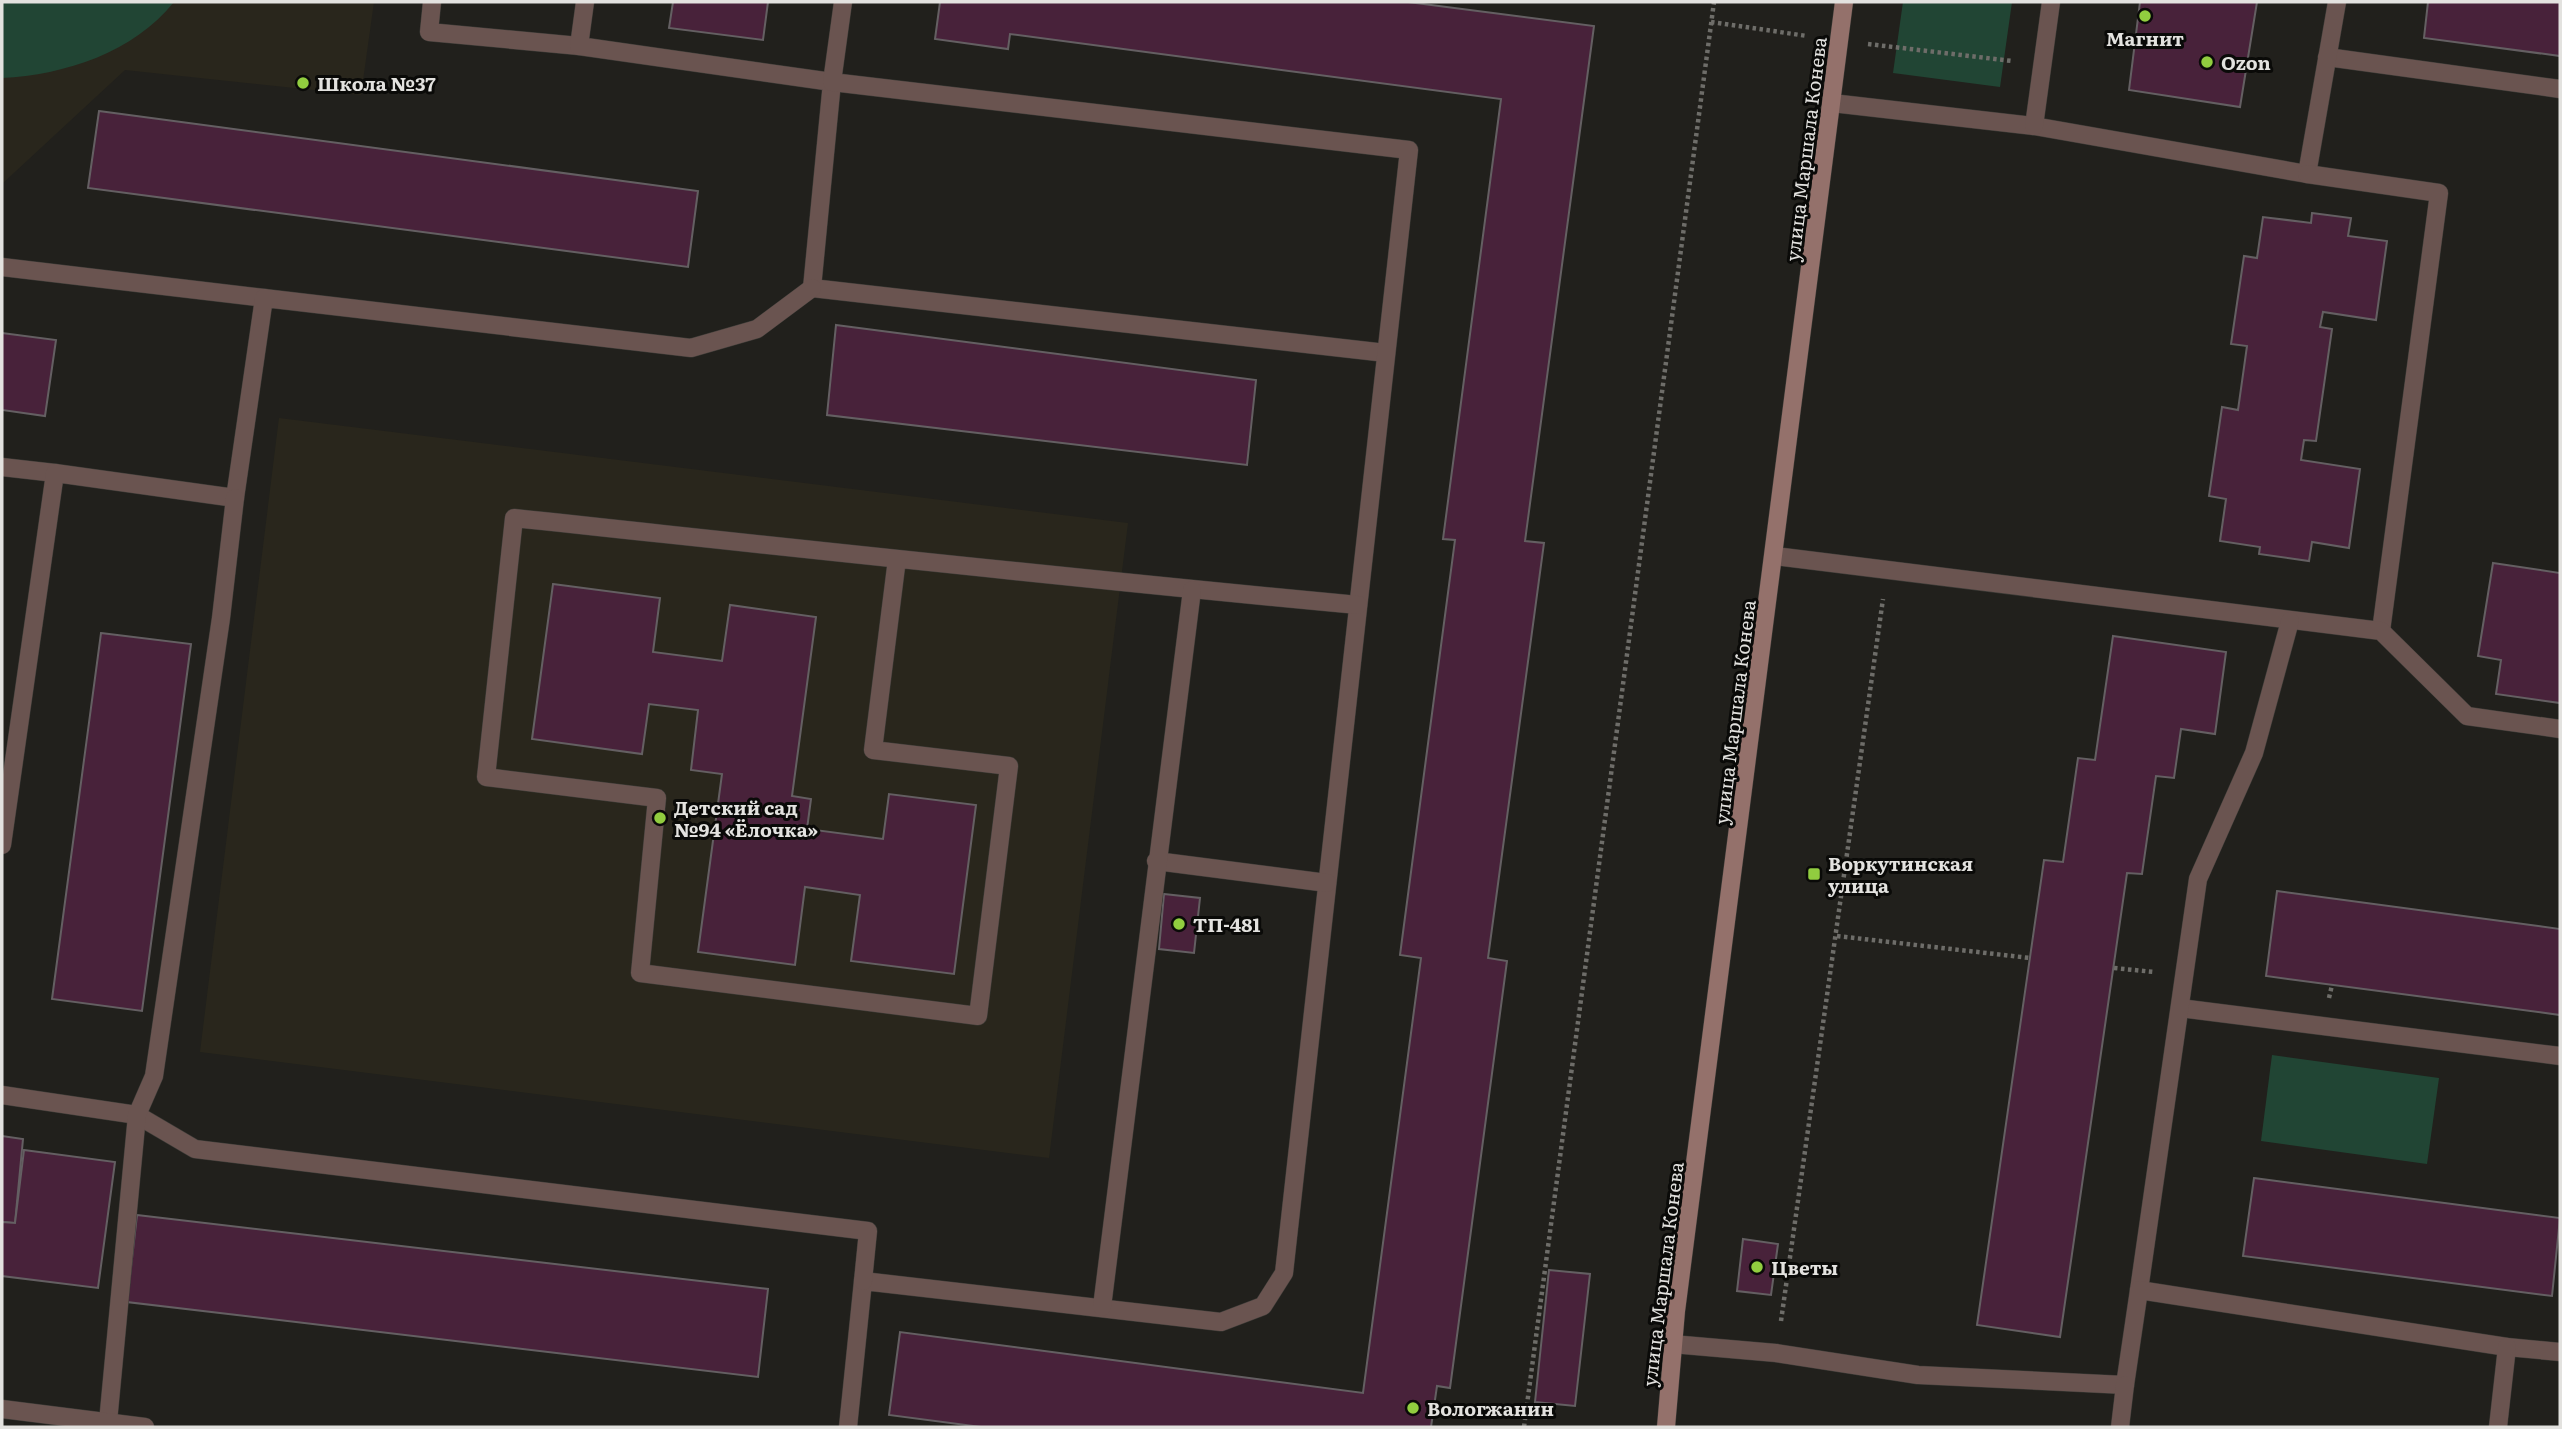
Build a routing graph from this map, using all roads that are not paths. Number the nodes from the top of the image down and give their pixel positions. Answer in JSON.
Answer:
{"nodes":[{"id":1,"x":432,"y":2,"type":"edge"},
{"id":2,"x":585,"y":2,"type":"edge"},
{"id":3,"x":843,"y":2,"type":"edge"},
{"id":4,"x":1844,"y":2,"type":"edge"},
{"id":5,"x":2051,"y":2,"type":"edge"},
{"id":6,"x":2337,"y":2,"type":"edge"},
{"id":7,"x":579,"y":46,"type":"junction"},
{"id":8,"x":2327,"y":57,"type":"junction"},
{"id":9,"x":832,"y":82,"type":"junction"},
{"id":10,"x":2560,"y":89,"type":"edge"},
{"id":11,"x":1832,"y":103,"type":"junction"},
{"id":12,"x":2034,"y":126,"type":"junction"},
{"id":13,"x":2307,"y":174,"type":"junction"},
{"id":14,"x":2,"y":267,"type":"edge"},
{"id":15,"x":812,"y":288,"type":"junction"},
{"id":16,"x":264,"y":298,"type":"junction"},
{"id":17,"x":1386,"y":353,"type":"junction"},
{"id":18,"x":2,"y":467,"type":"edge"},
{"id":19,"x":55,"y":473,"type":"junction"},
{"id":20,"x":235,"y":498,"type":"junction"},
{"id":21,"x":1775,"y":556,"type":"junction"},
{"id":22,"x":897,"y":559,"type":"junction"},
{"id":23,"x":1192,"y":590,"type":"junction"},
{"id":24,"x":1358,"y":606,"type":"junction"},
{"id":25,"x":2290,"y":621,"type":"junction"},
{"id":26,"x":2381,"y":631,"type":"junction"},
{"id":27,"x":2560,"y":729,"type":"edge"},
{"id":28,"x":2,"y":845,"type":"edge"},
{"id":29,"x":1156,"y":861,"type":"junction"},
{"id":30,"x":1327,"y":883,"type":"junction"},
{"id":31,"x":2180,"y":1007,"type":"junction"},
{"id":32,"x":2560,"y":1056,"type":"edge"},
{"id":33,"x":2,"y":1095,"type":"edge"},
{"id":34,"x":137,"y":1115,"type":"junction"},
{"id":35,"x":863,"y":1281,"type":"junction"},
{"id":36,"x":2138,"y":1290,"type":"junction"},
{"id":37,"x":1102,"y":1307,"type":"junction"},
{"id":38,"x":1672,"y":1344,"type":"junction"},
{"id":39,"x":2507,"y":1347,"type":"junction"},
{"id":40,"x":2560,"y":1352,"type":"edge"},
{"id":41,"x":2126,"y":1385,"type":"junction"},
{"id":42,"x":2,"y":1409,"type":"edge"},
{"id":43,"x":108,"y":1422,"type":"junction"},
{"id":44,"x":145,"y":1427,"type":"edge"},
{"id":45,"x":848,"y":1427,"type":"edge"},
{"id":46,"x":1666,"y":1427,"type":"edge"},
{"id":47,"x":2120,"y":1427,"type":"edge"},
{"id":48,"x":2498,"y":1427,"type":"edge"}],
"edges":[{"from":1,"to":7,"type":"street"},
{"from":2,"to":7,"type":"street"},
{"from":3,"to":9,"type":"street"},
{"from":4,"to":11,"type":"main road","name":"улица Маршала Конева"},
{"from":5,"to":12,"type":"street"},
{"from":6,"to":8,"type":"street"},
{"from":7,"to":9,"type":"street"},
{"from":8,"to":10,"type":"street"},
{"from":8,"to":13,"type":"street"},
{"from":9,"to":15,"type":"street"},
{"from":9,"to":17,"type":"street"},
{"from":11,"to":12,"type":"street"},
{"from":11,"to":21,"type":"main road","name":"улица Маршала Конева"},
{"from":12,"to":13,"type":"street"},
{"from":13,"to":26,"type":"street"},
{"from":14,"to":16,"type":"street"},
{"from":15,"to":16,"type":"street"},
{"from":15,"to":17,"type":"street"},
{"from":16,"to":20,"type":"street"},
{"from":17,"to":24,"type":"street"},
{"from":18,"to":19,"type":"street"},
{"from":19,"to":20,"type":"street"},
{"from":19,"to":28,"type":"street"},
{"from":20,"to":34,"type":"street"},
{"from":21,"to":25,"type":"street"},
{"from":21,"to":38,"type":"main road","name":"улица Маршала Конева"},
{"from":22,"to":22,"type":"street"},
{"from":22,"to":23,"type":"street"},
{"from":23,"to":24,"type":"street"},
{"from":23,"to":29,"type":"street"},
{"from":24,"to":30,"type":"street"},
{"from":25,"to":26,"type":"street"},
{"from":25,"to":31,"type":"street"},
{"from":26,"to":27,"type":"street"},
{"from":29,"to":30,"type":"street"},
{"from":29,"to":37,"type":"street"},
{"from":30,"to":37,"type":"street"},
{"from":31,"to":32,"type":"street"},
{"from":31,"to":36,"type":"street"},
{"from":33,"to":34,"type":"street"},
{"from":34,"to":35,"type":"street"},
{"from":34,"to":43,"type":"street"},
{"from":35,"to":37,"type":"street"},
{"from":35,"to":45,"type":"street"},
{"from":36,"to":39,"type":"street"},
{"from":36,"to":41,"type":"street"},
{"from":38,"to":41,"type":"street"},
{"from":38,"to":46,"type":"main road","name":"улица Маршала Конева"},
{"from":39,"to":40,"type":"street"},
{"from":39,"to":48,"type":"street"},
{"from":41,"to":47,"type":"street"},
{"from":42,"to":43,"type":"street"},
{"from":43,"to":44,"type":"street"}]}
